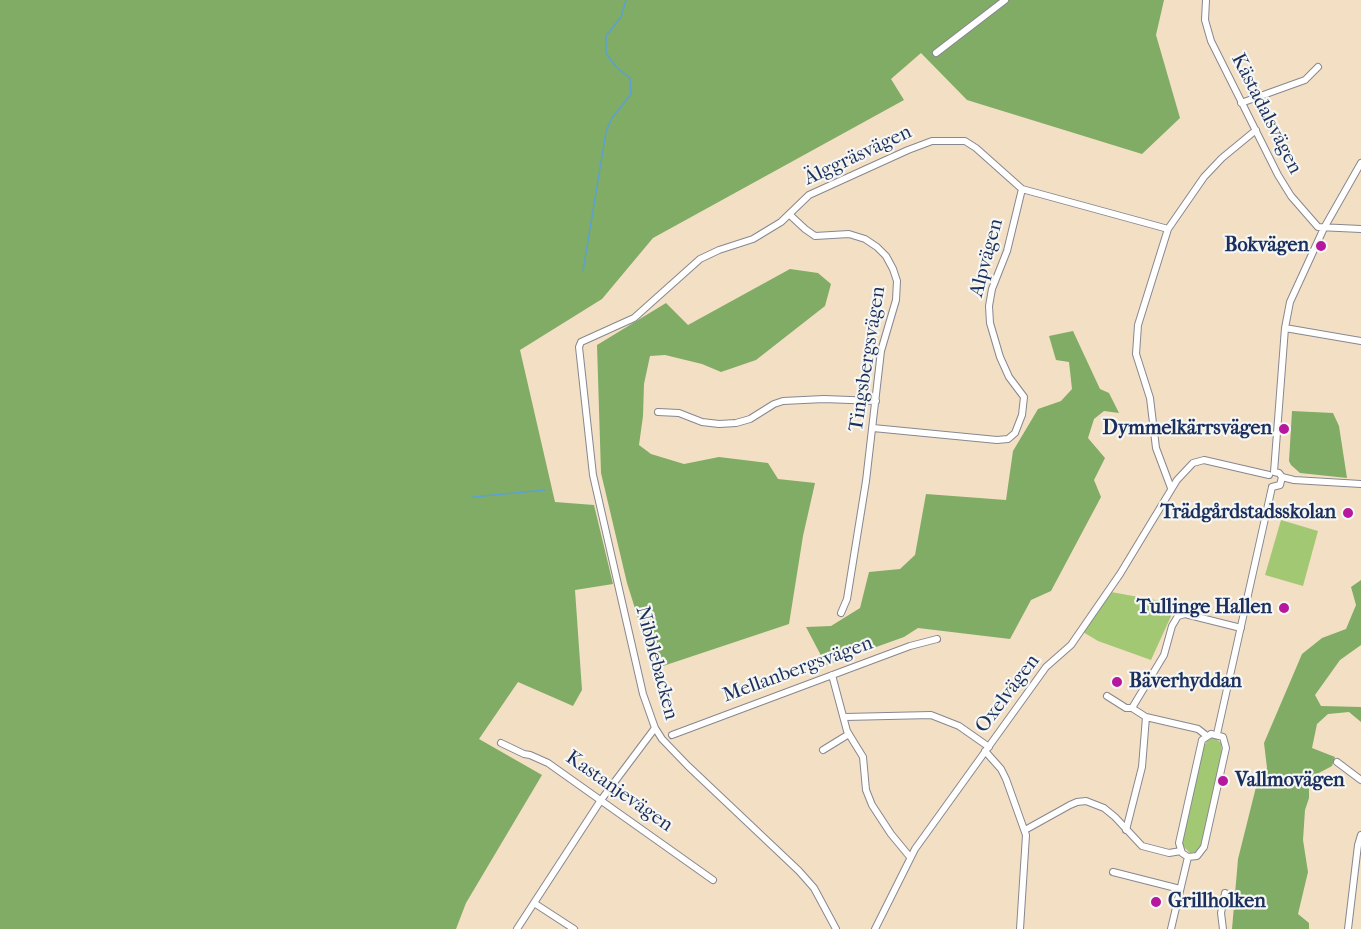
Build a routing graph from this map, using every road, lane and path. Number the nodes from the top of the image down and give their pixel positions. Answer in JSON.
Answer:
{"nodes":[{"id":1,"x":1005,"y":0,"type":"edge"},
{"id":2,"x":1206,"y":0,"type":"edge"},
{"id":3,"x":936,"y":53,"type":"dead end"},
{"id":4,"x":1318,"y":67,"type":"dead end"},
{"id":5,"x":1242,"y":103,"type":"junction"},
{"id":6,"x":1256,"y":130,"type":"junction"},
{"id":7,"x":1361,"y":163,"type":"edge"},
{"id":8,"x":1022,"y":189,"type":"junction"},
{"id":9,"x":790,"y":215,"type":"junction"},
{"id":10,"x":1324,"y":228,"type":"junction"},
{"id":11,"x":1168,"y":229,"type":"junction"},
{"id":12,"x":1361,"y":229,"type":"edge"},
{"id":13,"x":1285,"y":328,"type":"junction"},
{"id":14,"x":584,"y":340,"type":"joint"},
{"id":15,"x":1361,"y":341,"type":"edge"},
{"id":16,"x":876,"y":401,"type":"junction"},
{"id":17,"x":658,"y":412,"type":"dead end"},
{"id":18,"x":873,"y":428,"type":"junction"},
{"id":19,"x":1271,"y":473,"type":"junction"},
{"id":20,"x":1282,"y":477,"type":"junction"},
{"id":21,"x":1361,"y":484,"type":"edge"},
{"id":22,"x":1173,"y":486,"type":"junction"},
{"id":23,"x":1272,"y":487,"type":"junction"},
{"id":24,"x":841,"y":613,"type":"dead end"},
{"id":25,"x":1241,"y":628,"type":"junction"},
{"id":26,"x":937,"y":639,"type":"dead end"},
{"id":27,"x":832,"y":675,"type":"junction"},
{"id":28,"x":1107,"y":696,"type":"dead end"},
{"id":29,"x":1132,"y":708,"type":"junction"},
{"id":30,"x":844,"y":717,"type":"junction"},
{"id":31,"x":1146,"y":717,"type":"junction"},
{"id":32,"x":655,"y":728,"type":"junction"},
{"id":33,"x":849,"y":734,"type":"junction"},
{"id":34,"x":1217,"y":734,"type":"junction"},
{"id":35,"x":672,"y":735,"type":"dead end"},
{"id":36,"x":1207,"y":736,"type":"junction"},
{"id":37,"x":501,"y":743,"type":"dead end"},
{"id":38,"x":987,"y":749,"type":"junction"},
{"id":39,"x":823,"y":750,"type":"dead end"},
{"id":40,"x":1337,"y":762,"type":"dead end"},
{"id":41,"x":1361,"y":780,"type":"edge"},
{"id":42,"x":601,"y":800,"type":"junction"},
{"id":43,"x":1024,"y":830,"type":"junction"},
{"id":44,"x":1126,"y":830,"type":"junction"},
{"id":45,"x":1361,"y":836,"type":"edge"},
{"id":46,"x":1359,"y":845,"type":"edge"},
{"id":47,"x":1181,"y":850,"type":"junction"},
{"id":48,"x":910,"y":857,"type":"junction"},
{"id":49,"x":1188,"y":857,"type":"junction"},
{"id":50,"x":1113,"y":872,"type":"dead end"},
{"id":51,"x":713,"y":880,"type":"dead end"},
{"id":52,"x":1180,"y":890,"type":"junction"},
{"id":53,"x":1225,"y":893,"type":"dead end"},
{"id":54,"x":534,"y":903,"type":"junction"},
{"id":55,"x":517,"y":929,"type":"edge"},
{"id":56,"x":574,"y":929,"type":"edge"},
{"id":57,"x":836,"y":929,"type":"edge"},
{"id":58,"x":875,"y":929,"type":"edge"},
{"id":59,"x":1020,"y":929,"type":"edge"},
{"id":60,"x":1171,"y":929,"type":"edge"},
{"id":61,"x":1223,"y":929,"type":"edge"},
{"id":62,"x":1348,"y":929,"type":"edge"}],
"edges":[{"from":1,"to":3,"type":"street"},
{"from":2,"to":5,"type":"street","name":"Kästadalsvägen"},
{"from":4,"to":5,"type":"street"},
{"from":5,"to":6,"type":"street","name":"Kästadalsvägen"},
{"from":6,"to":10,"type":"street","name":"Kästadalsvägen"},
{"from":6,"to":11,"type":"street"},
{"from":7,"to":10,"type":"street"},
{"from":8,"to":9,"type":"street","name":"Älggräsvägen"},
{"from":8,"to":11,"type":"street","name":"Älggräsvägen"},
{"from":8,"to":18,"type":"street","name":"Alpvägen"},
{"from":9,"to":14,"type":"street","name":"Älggräsvägen"},
{"from":9,"to":16,"type":"street","name":"Tingsbergsvägen"},
{"from":10,"to":12,"type":"street"},
{"from":10,"to":13,"type":"street"},
{"from":11,"to":22,"type":"street"},
{"from":13,"to":15,"type":"street"},
{"from":13,"to":19,"type":"street"},
{"from":14,"to":32,"type":"street","name":"Nibblebacken"},
{"from":16,"to":17,"type":"street"},
{"from":16,"to":18,"type":"street","name":"Tingsbergsvägen"},
{"from":18,"to":24,"type":"street","name":"Tingsbergsvägen"},
{"from":19,"to":20,"type":"street"},
{"from":19,"to":22,"type":"street"},
{"from":19,"to":23,"type":"street"},
{"from":20,"to":21,"type":"street"},
{"from":20,"to":23,"type":"street"},
{"from":22,"to":38,"type":"street","name":"Oxelvägen"},
{"from":23,"to":25,"type":"street"},
{"from":25,"to":29,"type":"street"},
{"from":25,"to":34,"type":"street"},
{"from":26,"to":27,"type":"street","name":"Mellanbergsvägen"},
{"from":27,"to":30,"type":"street"},
{"from":27,"to":35,"type":"street","name":"Mellanbergsvägen"},
{"from":28,"to":29,"type":"street"},
{"from":29,"to":31,"type":"street"},
{"from":30,"to":33,"type":"street"},
{"from":30,"to":38,"type":"street"},
{"from":31,"to":36,"type":"street"},
{"from":31,"to":44,"type":"street"},
{"from":32,"to":42,"type":"street"},
{"from":32,"to":57,"type":"street","name":"Nibblebacken"},
{"from":33,"to":39,"type":"street"},
{"from":33,"to":48,"type":"street"},
{"from":34,"to":36,"type":"street"},
{"from":34,"to":49,"type":"street"},
{"from":36,"to":47,"type":"street"},
{"from":37,"to":42,"type":"street","name":"Kastanjevägen"},
{"from":38,"to":43,"type":"street"},
{"from":38,"to":48,"type":"street","name":"Oxelvägen"},
{"from":40,"to":41,"type":"street"},
{"from":42,"to":51,"type":"street","name":"Kastanjevägen"},
{"from":42,"to":54,"type":"street"},
{"from":43,"to":44,"type":"street"},
{"from":43,"to":59,"type":"street"},
{"from":44,"to":47,"type":"street"},
{"from":45,"to":46,"type":"street"},
{"from":46,"to":62,"type":"street"},
{"from":47,"to":49,"type":"street"},
{"from":48,"to":58,"type":"street","name":"Oxelvägen"},
{"from":49,"to":52,"type":"street"},
{"from":50,"to":52,"type":"street"},
{"from":52,"to":60,"type":"street"},
{"from":53,"to":61,"type":"street"},
{"from":54,"to":55,"type":"street"},
{"from":54,"to":56,"type":"street"}]}
